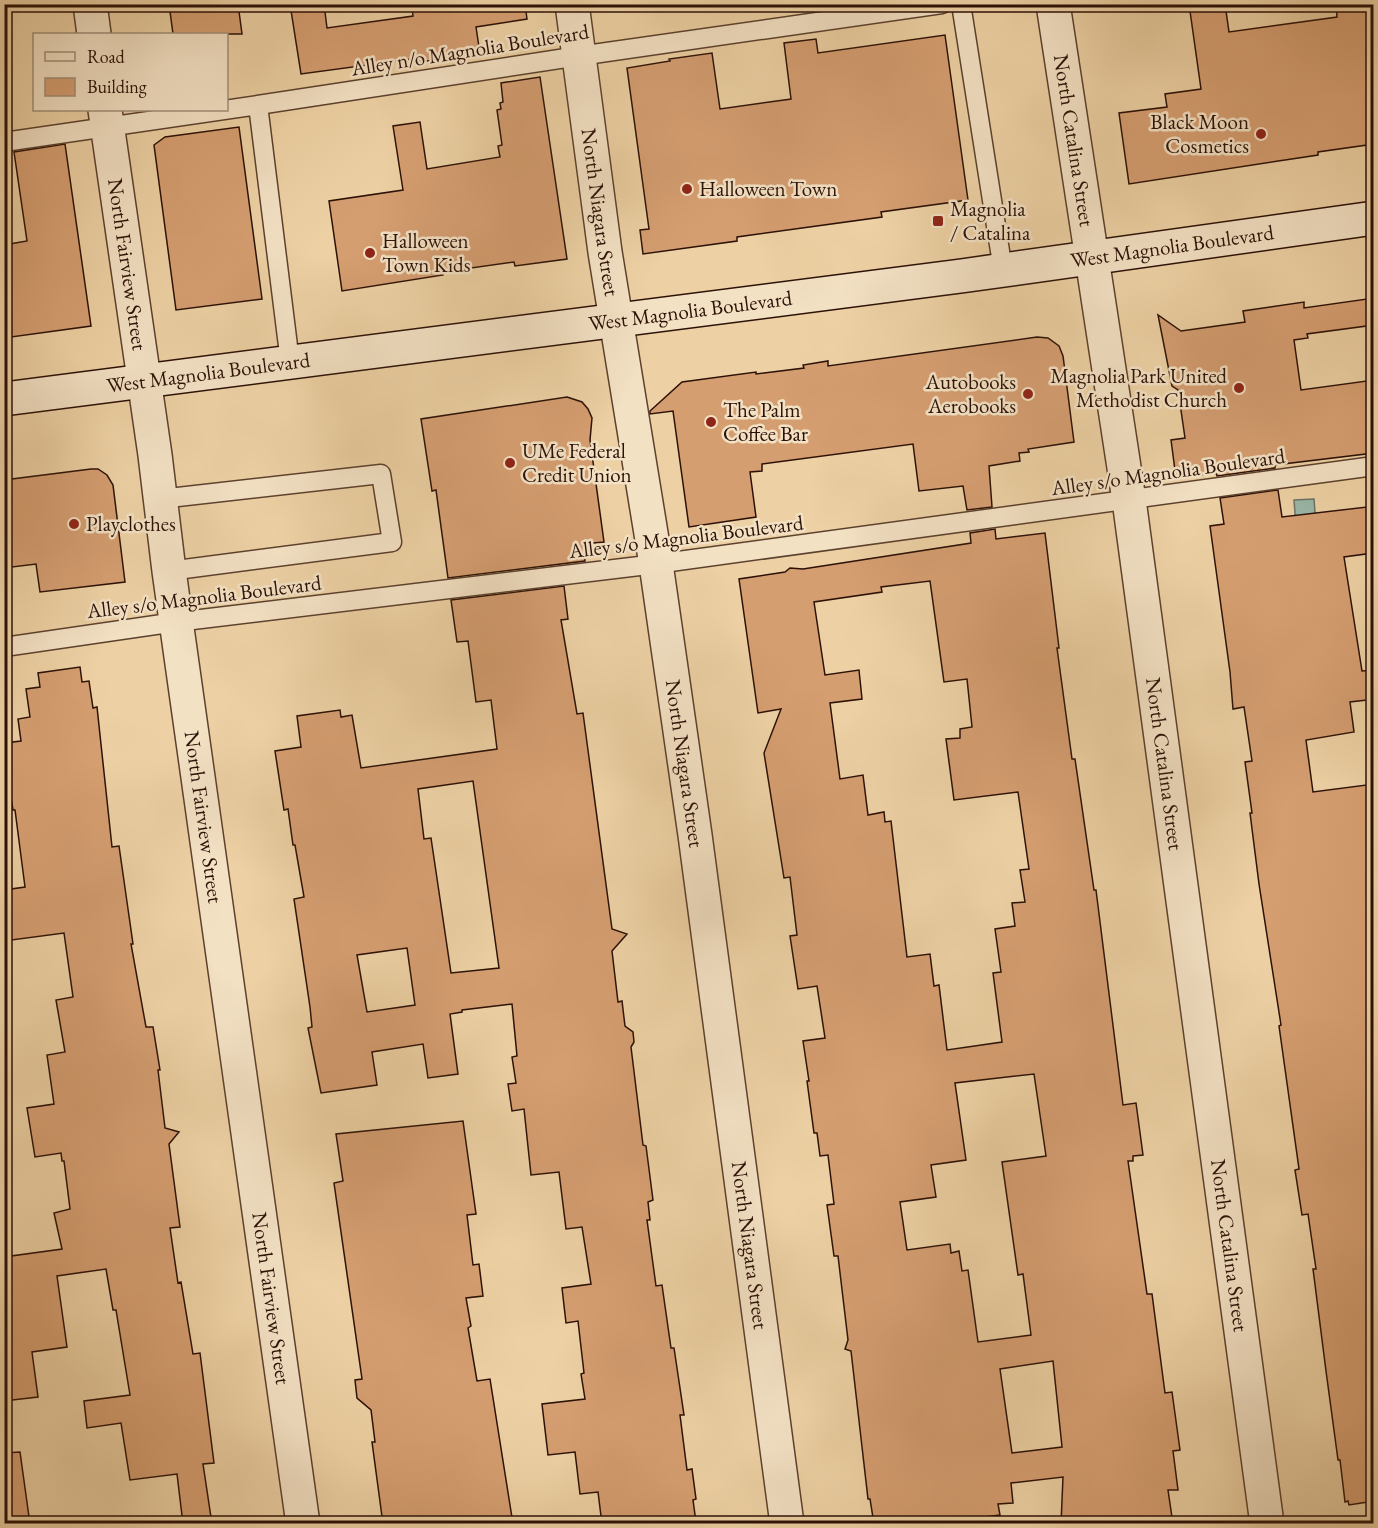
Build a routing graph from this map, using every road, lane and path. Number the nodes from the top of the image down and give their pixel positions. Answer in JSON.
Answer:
{"nodes":[{"id":1,"x":90,"y":4,"type":"edge"},
{"id":2,"x":572,"y":4,"type":"edge"},
{"id":3,"x":942,"y":4,"type":"edge"},
{"id":4,"x":961,"y":4,"type":"edge"},
{"id":5,"x":1053,"y":4,"type":"edge"},
{"id":6,"x":94,"y":33,"type":"edge"},
{"id":7,"x":579,"y":56,"type":"junction"},
{"id":8,"x":258,"y":105,"type":"junction"},
{"id":9,"x":228,"y":108,"type":"edge"},
{"id":10,"x":188,"y":111,"type":"edge"},
{"id":11,"x":106,"y":118,"type":"edge"},
{"id":12,"x":4,"y":142,"type":"edge"},
{"id":13,"x":1374,"y":218,"type":"edge"},
{"id":14,"x":1091,"y":258,"type":"junction"},
{"id":15,"x":1002,"y":270,"type":"junction"},
{"id":16,"x":617,"y":321,"type":"junction"},
{"id":17,"x":290,"y":362,"type":"junction"},
{"id":18,"x":144,"y":381,"type":"junction"},
{"id":19,"x":4,"y":399,"type":"edge"},
{"id":20,"x":1374,"y":466,"type":"edge"},
{"id":21,"x":160,"y":499,"type":"junction"},
{"id":22,"x":1129,"y":500,"type":"junction"},
{"id":23,"x":656,"y":564,"type":"junction"},
{"id":24,"x":169,"y":571,"type":"junction"},
{"id":25,"x":176,"y":622,"type":"junction"},
{"id":26,"x":4,"y":646,"type":"edge"},
{"id":27,"x":303,"y":1524,"type":"edge"},
{"id":28,"x":787,"y":1524,"type":"edge"},
{"id":29,"x":1267,"y":1524,"type":"edge"}],
"edges":[{"from":1,"to":6,"type":"street"},
{"from":2,"to":7,"type":"street","name":"North Niagara Street"},
{"from":3,"to":7,"type":"lane","name":"Alley n/o Magnolia Boulevard"},
{"from":4,"to":15,"type":"lane"},
{"from":5,"to":14,"type":"street","name":"North Catalina Street"},
{"from":7,"to":8,"type":"lane","name":"Alley n/o Magnolia Boulevard"},
{"from":7,"to":16,"type":"street","name":"North Niagara Street"},
{"from":8,"to":9,"type":"lane","name":"Alley n/o Magnolia Boulevard"},
{"from":8,"to":17,"type":"lane"},
{"from":10,"to":11,"type":"lane","name":"Alley n/o Magnolia Boulevard"},
{"from":11,"to":12,"type":"lane","name":"Alley n/o Magnolia Boulevard"},
{"from":11,"to":18,"type":"street","name":"North Fairview Street"},
{"from":13,"to":14,"type":"street","name":"West Magnolia Boulevard"},
{"from":14,"to":15,"type":"street","name":"West Magnolia Boulevard"},
{"from":14,"to":22,"type":"street","name":"North Catalina Street"},
{"from":15,"to":16,"type":"street","name":"West Magnolia Boulevard"},
{"from":16,"to":17,"type":"street","name":"West Magnolia Boulevard"},
{"from":16,"to":23,"type":"street","name":"North Niagara Street"},
{"from":17,"to":18,"type":"street","name":"West Magnolia Boulevard"},
{"from":18,"to":19,"type":"street","name":"West Magnolia Boulevard"},
{"from":18,"to":21,"type":"street","name":"North Fairview Street"},
{"from":20,"to":22,"type":"lane","name":"Alley s/o Magnolia Boulevard"},
{"from":21,"to":24,"type":"street","name":"North Fairview Street"},
{"from":21,"to":24,"type":"lane"},
{"from":22,"to":23,"type":"lane","name":"Alley s/o Magnolia Boulevard"},
{"from":22,"to":29,"type":"street","name":"North Catalina Street"},
{"from":23,"to":25,"type":"lane","name":"Alley s/o Magnolia Boulevard"},
{"from":23,"to":28,"type":"street","name":"North Niagara Street"},
{"from":24,"to":25,"type":"street","name":"North Fairview Street"},
{"from":25,"to":26,"type":"lane","name":"Alley s/o Magnolia Boulevard"},
{"from":25,"to":27,"type":"street","name":"North Fairview Street"}]}
